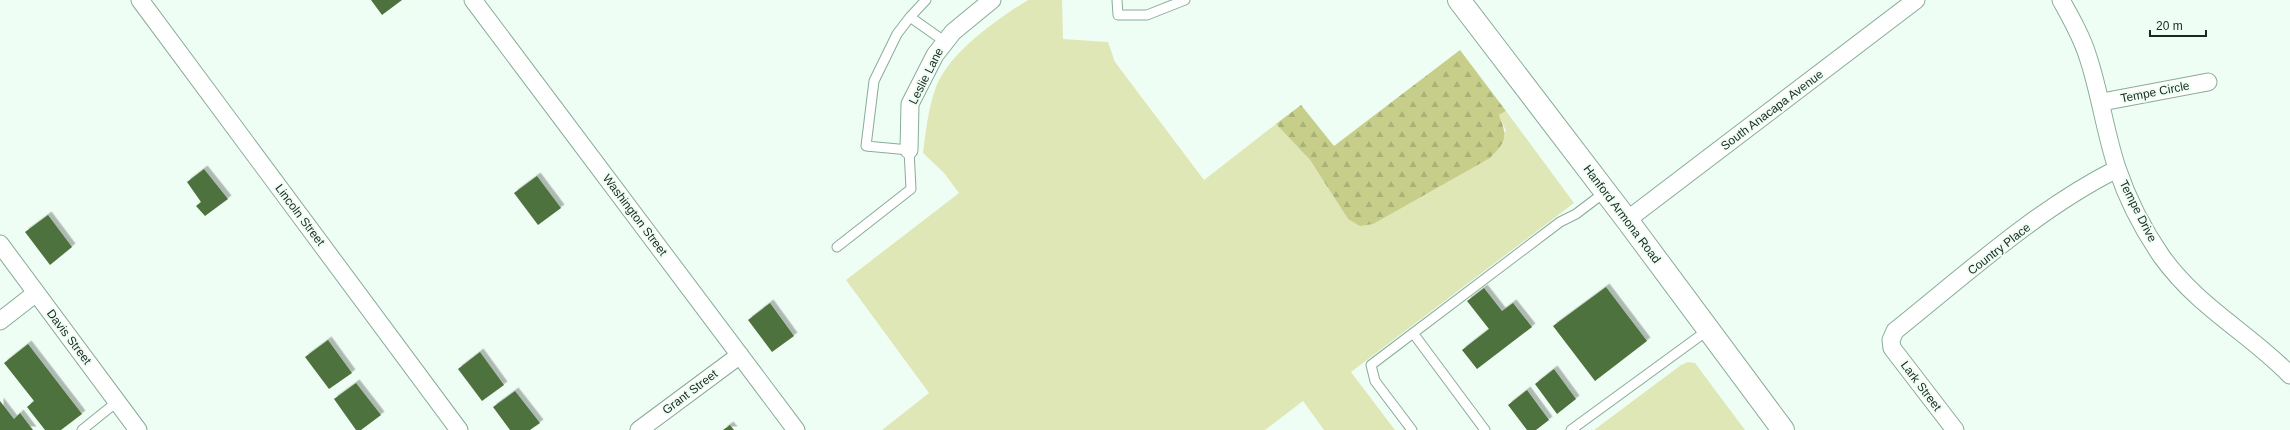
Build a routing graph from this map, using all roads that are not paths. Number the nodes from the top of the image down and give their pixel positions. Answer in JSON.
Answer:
{"nodes":[{"id":1,"x":140,"y":0,"type":"edge"},
{"id":2,"x":473,"y":0,"type":"edge"},
{"id":3,"x":926,"y":0,"type":"edge"},
{"id":4,"x":992,"y":0,"type":"edge"},
{"id":5,"x":1117,"y":0,"type":"edge"},
{"id":6,"x":1185,"y":0,"type":"edge"},
{"id":7,"x":1459,"y":0,"type":"edge"},
{"id":8,"x":1916,"y":0,"type":"edge"},
{"id":9,"x":2060,"y":0,"type":"edge"},
{"id":10,"x":910,"y":17,"type":"junction"},
{"id":11,"x":944,"y":41,"type":"junction"},
{"id":12,"x":2208,"y":82,"type":"dead end"},
{"id":13,"x":2102,"y":102,"type":"junction"},
{"id":14,"x":908,"y":150,"type":"junction"},
{"id":15,"x":2117,"y":169,"type":"junction"},
{"id":16,"x":1605,"y":192,"type":"junction"},
{"id":17,"x":1627,"y":220,"type":"junction"},
{"id":18,"x":0,"y":244,"type":"edge"},
{"id":19,"x":837,"y":247,"type":"dead end"},
{"id":20,"x":36,"y":293,"type":"junction"},
{"id":21,"x":0,"y":321,"type":"edge"},
{"id":22,"x":1708,"y":330,"type":"junction"},
{"id":23,"x":1414,"y":333,"type":"junction"},
{"id":24,"x":1890,"y":340,"type":"joint"},
{"id":25,"x":740,"y":355,"type":"junction"},
{"id":26,"x":2290,"y":375,"type":"edge"},
{"id":27,"x":118,"y":401,"type":"junction"},
{"id":28,"x":82,"y":430,"type":"edge"},
{"id":29,"x":138,"y":430,"type":"edge"},
{"id":30,"x":459,"y":430,"type":"edge"},
{"id":31,"x":639,"y":430,"type":"edge"},
{"id":32,"x":796,"y":430,"type":"edge"},
{"id":33,"x":1412,"y":430,"type":"edge"},
{"id":34,"x":1485,"y":430,"type":"edge"},
{"id":35,"x":1571,"y":430,"type":"edge"},
{"id":36,"x":1783,"y":430,"type":"edge"},
{"id":37,"x":1955,"y":430,"type":"edge"}],
"edges":[{"from":1,"to":30,"type":"street","name":"Lincoln Street"},
{"from":2,"to":25,"type":"street","name":"Washington Street"},
{"from":3,"to":10,"type":"lane"},
{"from":4,"to":11,"type":"street","name":"Leslie Lane"},
{"from":5,"to":6,"type":"lane"},
{"from":7,"to":16,"type":"main road","name":"Hanford Armona Road"},
{"from":8,"to":17,"type":"street","name":"South Anacapa Avenue"},
{"from":9,"to":13,"type":"street","name":"Tempe Drive"},
{"from":10,"to":11,"type":"lane"},
{"from":10,"to":14,"type":"lane"},
{"from":11,"to":14,"type":"street","name":"Leslie Lane"},
{"from":12,"to":13,"type":"street","name":"Tempe Circle"},
{"from":13,"to":15,"type":"street","name":"Tempe Drive"},
{"from":14,"to":19,"type":"lane"},
{"from":15,"to":24,"type":"street","name":"Country Place"},
{"from":15,"to":26,"type":"street","name":"Tempe Drive"},
{"from":16,"to":17,"type":"main road","name":"Hanford Armona Road"},
{"from":16,"to":23,"type":"lane"},
{"from":17,"to":22,"type":"main road","name":"Hanford Armona Road"},
{"from":18,"to":20,"type":"street","name":"Davis Street"},
{"from":20,"to":21,"type":"street"},
{"from":20,"to":27,"type":"street","name":"Davis Street"},
{"from":22,"to":35,"type":"lane"},
{"from":22,"to":36,"type":"main road","name":"Hanford Armona Road"},
{"from":23,"to":33,"type":"lane"},
{"from":23,"to":34,"type":"lane"},
{"from":24,"to":37,"type":"street","name":"Lark Street"},
{"from":25,"to":31,"type":"street","name":"Grant Street"},
{"from":25,"to":32,"type":"street","name":"Washington Street"},
{"from":27,"to":28,"type":"lane"},
{"from":27,"to":29,"type":"street","name":"Davis Street"}]}
